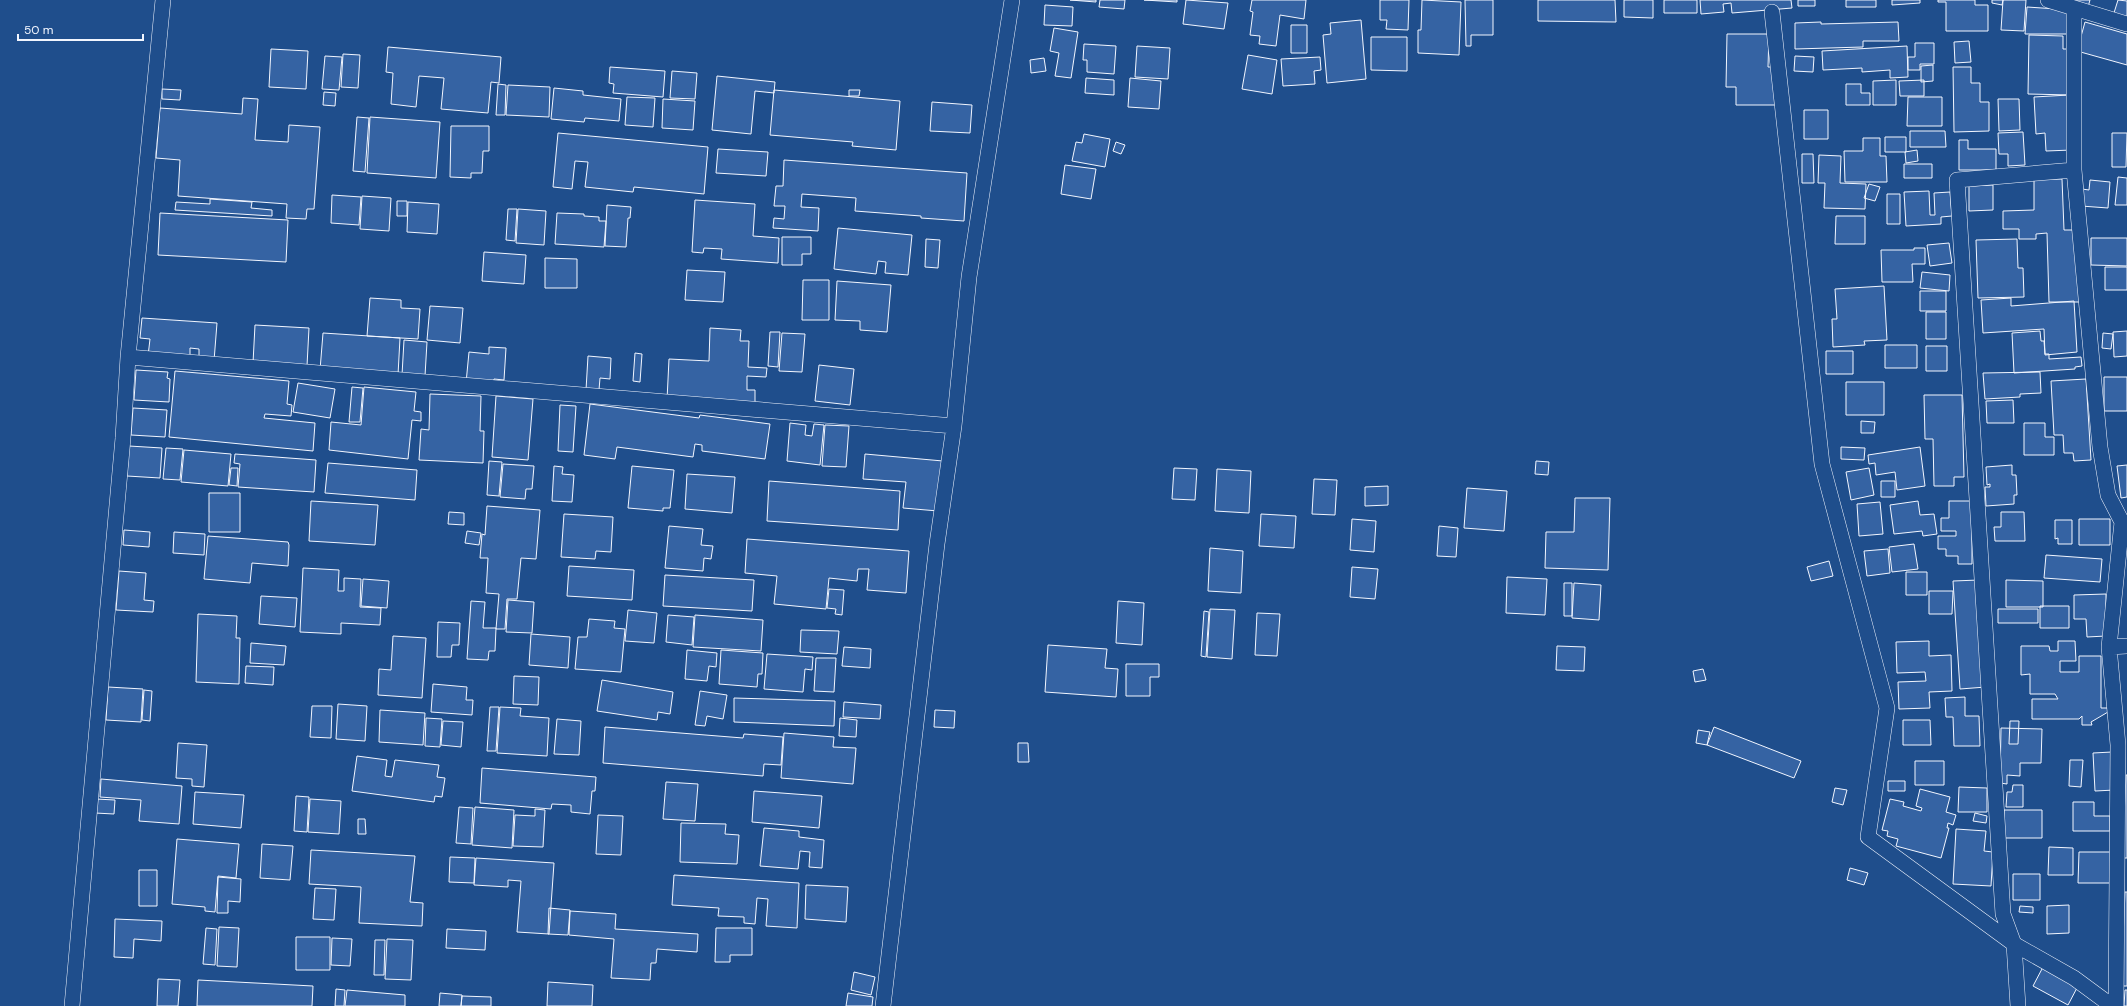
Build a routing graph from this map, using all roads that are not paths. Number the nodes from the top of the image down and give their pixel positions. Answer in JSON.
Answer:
{"nodes":[{"id":1,"x":163,"y":0,"type":"edge"},
{"id":2,"x":1012,"y":0,"type":"edge"},
{"id":3,"x":2048,"y":0,"type":"edge"},
{"id":4,"x":2074,"y":8,"type":"junction"},
{"id":5,"x":1772,"y":12,"type":"dead end"},
{"id":6,"x":2127,"y":24,"type":"edge"},
{"id":7,"x":2074,"y":170,"type":"junction"},
{"id":8,"x":128,"y":357,"type":"junction"},
{"id":9,"x":954,"y":426,"type":"junction"},
{"id":10,"x":2127,"y":646,"type":"edge"},
{"id":11,"x":2109,"y":647,"type":"junction"},
{"id":12,"x":2014,"y":944,"type":"junction"},
{"id":13,"x":72,"y":1006,"type":"edge"},
{"id":14,"x":883,"y":1006,"type":"edge"},
{"id":15,"x":2018,"y":1006,"type":"edge"},
{"id":16,"x":2112,"y":1006,"type":"edge"},
{"id":17,"x":2116,"y":1006,"type":"edge"}],
"edges":[{"from":1,"to":8,"type":"street"},
{"from":2,"to":9,"type":"street"},
{"from":3,"to":4,"type":"street"},
{"from":4,"to":6,"type":"street"},
{"from":4,"to":7,"type":"street"},
{"from":5,"to":12,"type":"street"},
{"from":7,"to":11,"type":"street"},
{"from":7,"to":12,"type":"street"},
{"from":8,"to":9,"type":"street"},
{"from":8,"to":13,"type":"street"},
{"from":9,"to":14,"type":"street"},
{"from":10,"to":11,"type":"street"},
{"from":11,"to":17,"type":"street"},
{"from":12,"to":15,"type":"street"},
{"from":12,"to":16,"type":"street"}]}
